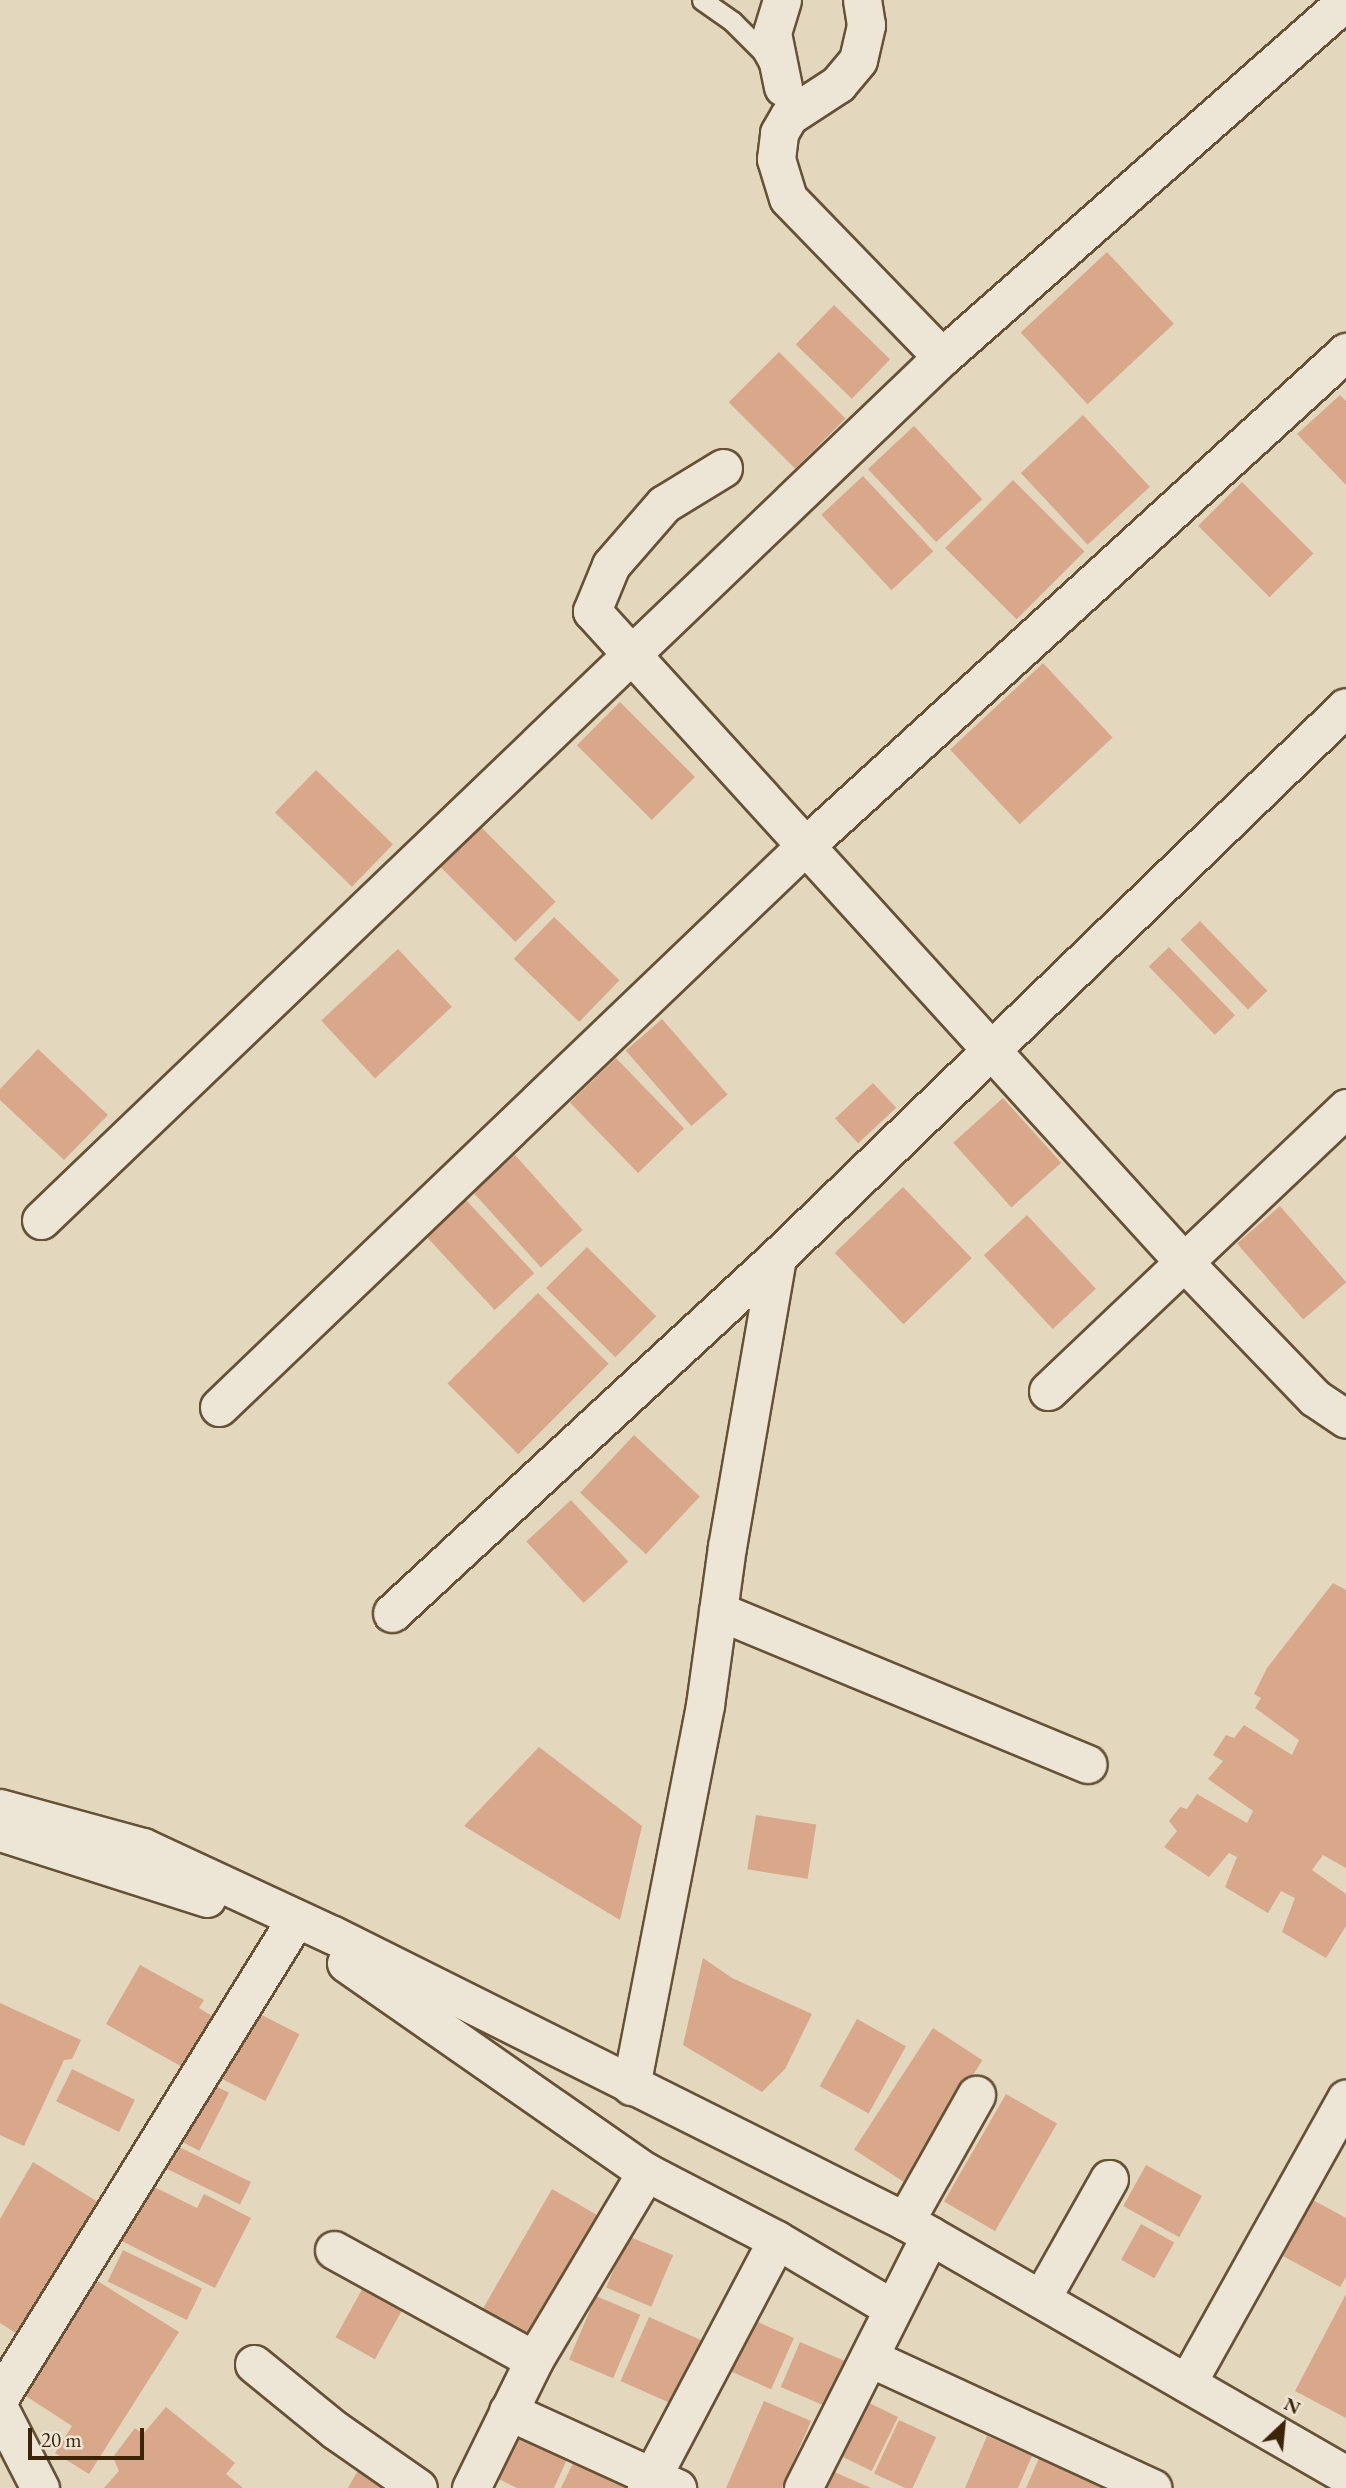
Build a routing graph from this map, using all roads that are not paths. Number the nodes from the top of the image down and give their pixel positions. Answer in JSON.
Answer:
{"nodes":[{"id":1,"x":702,"y":0,"type":"edge"},
{"id":2,"x":782,"y":0,"type":"edge"},
{"id":3,"x":862,"y":0,"type":"edge"},
{"id":4,"x":1346,"y":1,"type":"edge"},
{"id":5,"x":786,"y":101,"type":"junction"},
{"id":6,"x":1346,"y":352,"type":"edge"},
{"id":7,"x":942,"y":356,"type":"junction"},
{"id":8,"x":723,"y":468,"type":"dead end"},
{"id":9,"x":631,"y":655,"type":"junction"},
{"id":10,"x":1346,"y":707,"type":"edge"},
{"id":11,"x":805,"y":846,"type":"junction"},
{"id":12,"x":990,"y":1050,"type":"junction"},
{"id":13,"x":1346,"y":1108,"type":"edge"},
{"id":14,"x":41,"y":1220,"type":"dead end"},
{"id":15,"x":777,"y":1257,"type":"junction"},
{"id":16,"x":1183,"y":1261,"type":"junction"},
{"id":17,"x":1048,"y":1391,"type":"dead end"},
{"id":18,"x":219,"y":1407,"type":"dead end"},
{"id":19,"x":1346,"y":1419,"type":"edge"},
{"id":20,"x":718,"y":1611,"type":"junction"},
{"id":21,"x":392,"y":1613,"type":"dead end"},
{"id":22,"x":1088,"y":1765,"type":"dead end"},
{"id":23,"x":0,"y":1808,"type":"edge"},
{"id":24,"x":0,"y":1832,"type":"edge"},
{"id":25,"x":292,"y":1925,"type":"junction"},
{"id":26,"x":631,"y":2086,"type":"junction"},
{"id":27,"x":976,"y":2095,"type":"dead end"},
{"id":28,"x":1346,"y":2098,"type":"edge"},
{"id":29,"x":646,"y":2172,"type":"junction"},
{"id":30,"x":1109,"y":2179,"type":"dead end"},
{"id":31,"x":918,"y":2228,"type":"junction"},
{"id":32,"x":777,"y":2240,"type":"junction"},
{"id":33,"x":334,"y":2250,"type":"dead end"},
{"id":34,"x":1041,"y":2299,"type":"junction"},
{"id":35,"x":892,"y":2308,"type":"junction"},
{"id":36,"x":870,"y":2358,"type":"junction"},
{"id":37,"x":534,"y":2360,"type":"junction"},
{"id":38,"x":254,"y":2364,"type":"dead end"},
{"id":39,"x":1187,"y":2383,"type":"junction"},
{"id":40,"x":0,"y":2397,"type":"edge"},
{"id":41,"x":0,"y":2410,"type":"edge"},
{"id":42,"x":508,"y":2411,"type":"junction"},
{"id":43,"x":1346,"y":2475,"type":"edge"},
{"id":44,"x":658,"y":2484,"type":"edge"},
{"id":45,"x":40,"y":2488,"type":"edge"},
{"id":46,"x":418,"y":2488,"type":"edge"},
{"id":47,"x":471,"y":2488,"type":"edge"},
{"id":48,"x":803,"y":2488,"type":"edge"},
{"id":49,"x":1152,"y":2488,"type":"edge"}],
"edges":[{"from":1,"to":5,"type":"lane"},
{"from":2,"to":5,"type":"street"},
{"from":3,"to":5,"type":"street"},
{"from":4,"to":7,"type":"street"},
{"from":5,"to":7,"type":"street"},
{"from":6,"to":11,"type":"street"},
{"from":7,"to":9,"type":"street"},
{"from":8,"to":9,"type":"street"},
{"from":9,"to":11,"type":"street"},
{"from":9,"to":14,"type":"street"},
{"from":10,"to":12,"type":"street"},
{"from":11,"to":12,"type":"street"},
{"from":11,"to":18,"type":"street"},
{"from":12,"to":15,"type":"street"},
{"from":12,"to":16,"type":"street"},
{"from":13,"to":16,"type":"street"},
{"from":15,"to":20,"type":"street"},
{"from":15,"to":21,"type":"street"},
{"from":16,"to":17,"type":"street"},
{"from":16,"to":19,"type":"street"},
{"from":20,"to":22,"type":"street"},
{"from":20,"to":26,"type":"street"},
{"from":23,"to":26,"type":"street"},
{"from":24,"to":25,"type":"street"},
{"from":25,"to":29,"type":"street"},
{"from":25,"to":40,"type":"street"},
{"from":26,"to":31,"type":"street"},
{"from":27,"to":31,"type":"street"},
{"from":28,"to":39,"type":"street"},
{"from":29,"to":32,"type":"street"},
{"from":29,"to":37,"type":"street"},
{"from":30,"to":34,"type":"street"},
{"from":31,"to":34,"type":"street"},
{"from":31,"to":35,"type":"street"},
{"from":32,"to":35,"type":"street"},
{"from":32,"to":44,"type":"street"},
{"from":33,"to":37,"type":"street"},
{"from":34,"to":39,"type":"street"},
{"from":35,"to":36,"type":"street"},
{"from":36,"to":48,"type":"street"},
{"from":36,"to":49,"type":"street"},
{"from":37,"to":42,"type":"street"},
{"from":38,"to":46,"type":"street"},
{"from":39,"to":43,"type":"street"},
{"from":41,"to":45,"type":"street"},
{"from":42,"to":44,"type":"street"},
{"from":42,"to":47,"type":"street"}]}
